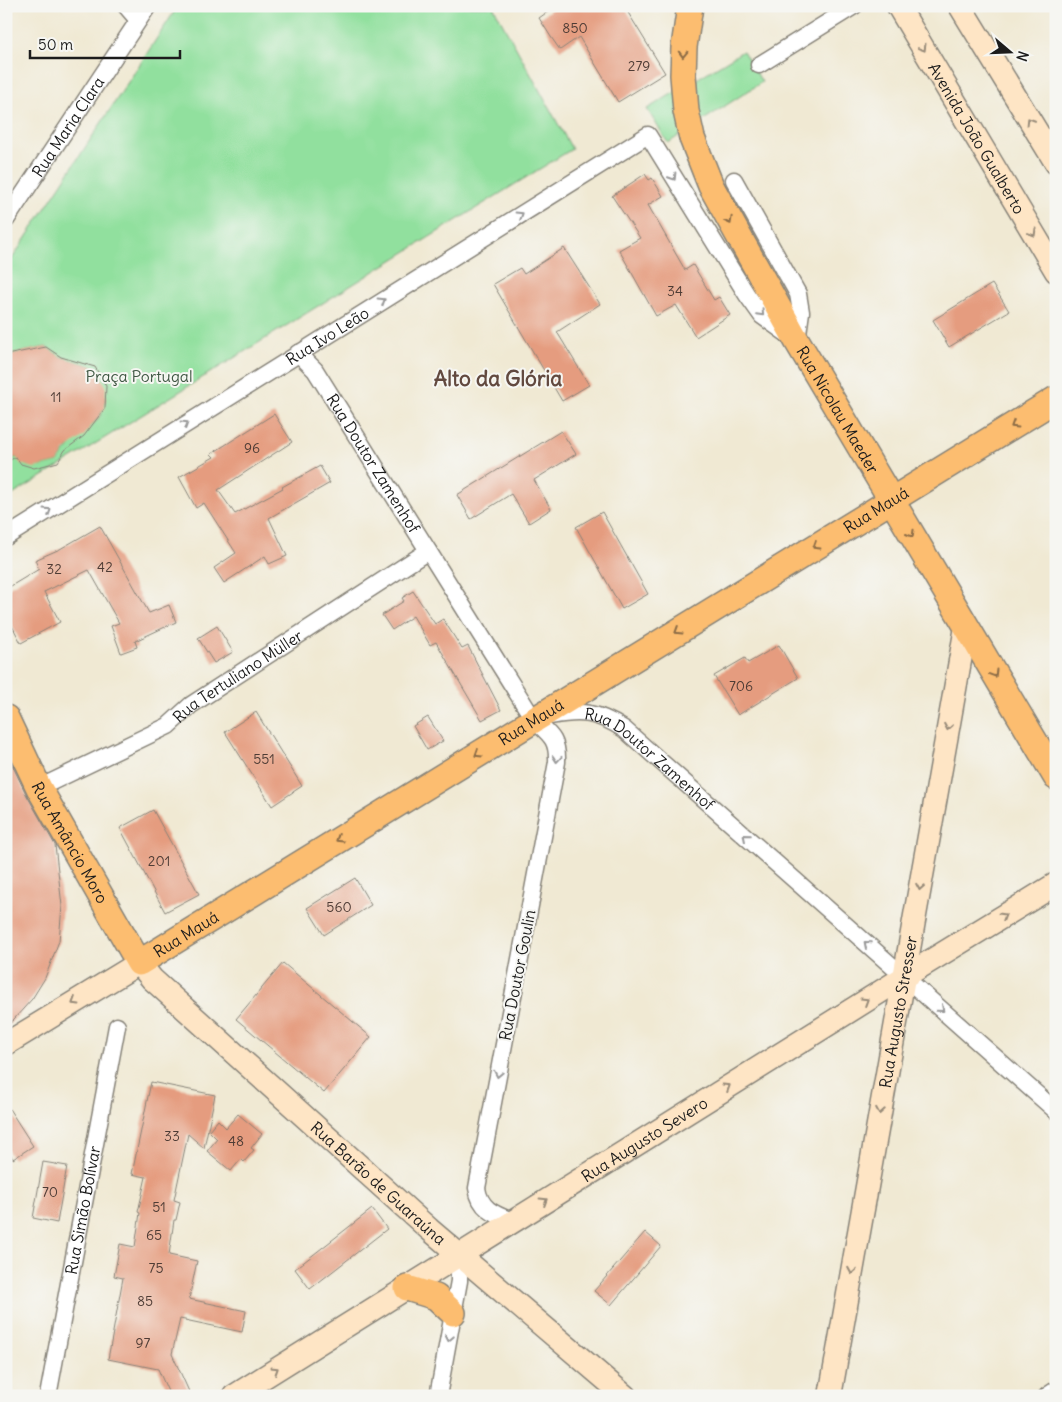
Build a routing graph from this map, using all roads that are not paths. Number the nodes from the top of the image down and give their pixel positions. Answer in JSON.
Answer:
{"nodes":[{"id":1,"x":126,"y":6,"type":"edge"},
{"id":2,"x":148,"y":6,"type":"edge"},
{"id":3,"x":690,"y":6,"type":"edge"},
{"id":4,"x":854,"y":6,"type":"edge"},
{"id":5,"x":898,"y":6,"type":"edge"},
{"id":6,"x":960,"y":6,"type":"edge"},
{"id":7,"x":138,"y":20,"type":"junction"},
{"id":8,"x":759,"y":66,"type":"dead end"},
{"id":9,"x":1056,"y":163,"type":"edge"},
{"id":10,"x":734,"y":180,"type":"dead end"},
{"id":11,"x":6,"y":220,"type":"edge"},
{"id":12,"x":1056,"y":270,"type":"edge"},
{"id":13,"x":797,"y":342,"type":"junction"},
{"id":14,"x":298,"y":353,"type":"junction"},
{"id":15,"x":1056,"y":399,"type":"edge"},
{"id":16,"x":892,"y":500,"type":"junction"},
{"id":17,"x":6,"y":537,"type":"edge"},
{"id":18,"x":428,"y":550,"type":"junction"},
{"id":19,"x":966,"y":627,"type":"junction"},
{"id":20,"x":6,"y":718,"type":"edge"},
{"id":21,"x":534,"y":720,"type":"junction"},
{"id":22,"x":1056,"y":777,"type":"edge"},
{"id":23,"x":39,"y":788,"type":"junction"},
{"id":24,"x":1056,"y":884,"type":"edge"},
{"id":25,"x":139,"y":963,"type":"junction"},
{"id":26,"x":904,"y":976,"type":"junction"},
{"id":27,"x":117,"y":1026,"type":"dead end"},
{"id":28,"x":6,"y":1044,"type":"edge"},
{"id":29,"x":1056,"y":1110,"type":"edge"},
{"id":30,"x":512,"y":1221,"type":"junction"},
{"id":31,"x":459,"y":1255,"type":"junction"},
{"id":32,"x":407,"y":1288,"type":"junction"},
{"id":33,"x":453,"y":1313,"type":"junction"},
{"id":34,"x":1056,"y":1390,"type":"edge"},
{"id":35,"x":48,"y":1396,"type":"edge"},
{"id":36,"x":234,"y":1396,"type":"edge"},
{"id":37,"x":438,"y":1396,"type":"edge"},
{"id":38,"x":625,"y":1396,"type":"edge"},
{"id":39,"x":830,"y":1396,"type":"edge"},
{"id":40,"x":1047,"y":1396,"type":"edge"}],
"edges":[{"from":1,"to":7,"type":"street"},
{"from":2,"to":7,"type":"street","name":"Rua Maria Clara"},
{"from":3,"to":13,"type":"main road","name":"Rua Nicolau Maeder","one_way":true},
{"from":4,"to":8,"type":"street"},
{"from":5,"to":12,"type":"main road","name":"Avenida João Gualberto","one_way":true},
{"from":9,"to":6,"type":"main road","one_way":true},
{"from":7,"to":11,"type":"street","name":"Rua Maria Clara"},
{"from":10,"to":13,"type":"street"},
{"from":14,"to":13,"type":"street","name":"Rua Ivo Leão","one_way":true},
{"from":13,"to":16,"type":"main road","name":"Rua Nicolau Maeder"},
{"from":17,"to":14,"type":"street","name":"Rua Ivo Leão","one_way":true},
{"from":14,"to":18,"type":"street","name":"Rua Doutor Zamenhof"},
{"from":15,"to":16,"type":"main road","name":"Rua Mauá","one_way":true},
{"from":16,"to":19,"type":"main road","name":"Rua Nicolau Maeder","one_way":true},
{"from":16,"to":21,"type":"main road","name":"Rua Mauá","one_way":true},
{"from":18,"to":21,"type":"street","name":"Rua Doutor Zamenhof"},
{"from":18,"to":23,"type":"street","name":"Rua Tertuliano Müller"},
{"from":19,"to":22,"type":"main road","name":"Rua Nicolau Maeder","one_way":true},
{"from":19,"to":26,"type":"main road","name":"Rua Augusto Stresser","one_way":true},
{"from":20,"to":23,"type":"main road","name":"Rua Amâncio Moro"},
{"from":21,"to":25,"type":"main road","name":"Rua Mauá","one_way":true},
{"from":26,"to":21,"type":"street","name":"Rua Doutor Zamenhof","one_way":true},
{"from":21,"to":30,"type":"street","name":"Rua Doutor Goulin","one_way":true},
{"from":23,"to":25,"type":"main road","name":"Rua Amâncio Moro"},
{"from":26,"to":24,"type":"main road","name":"Rua Augusto Severo","one_way":true},
{"from":25,"to":28,"type":"main road","name":"Rua Mauá","one_way":true},
{"from":25,"to":31,"type":"main road","name":"Rua Barão de Guaraúna"},
{"from":26,"to":29,"type":"street","name":"Rua Doutor Zamenhof","one_way":true},
{"from":30,"to":26,"type":"main road","name":"Rua Augusto Severo","one_way":true},
{"from":26,"to":39,"type":"main road","name":"Rua Augusto Stresser","one_way":true},
{"from":27,"to":35,"type":"street","name":"Rua Simão Bolívar"},
{"from":30,"to":31,"type":"main road","name":"Rua Augusto Severo"},
{"from":31,"to":32,"type":"main road","name":"Rua Augusto Severo"},
{"from":31,"to":33,"type":"street"},
{"from":31,"to":38,"type":"main road","name":"Rua Barão de Guaraúna"},
{"from":32,"to":33,"type":"main road"},
{"from":36,"to":32,"type":"main road","name":"Rua Augusto Severo","one_way":true},
{"from":33,"to":37,"type":"street","one_way":true},
{"from":34,"to":40,"type":"street"}]}
